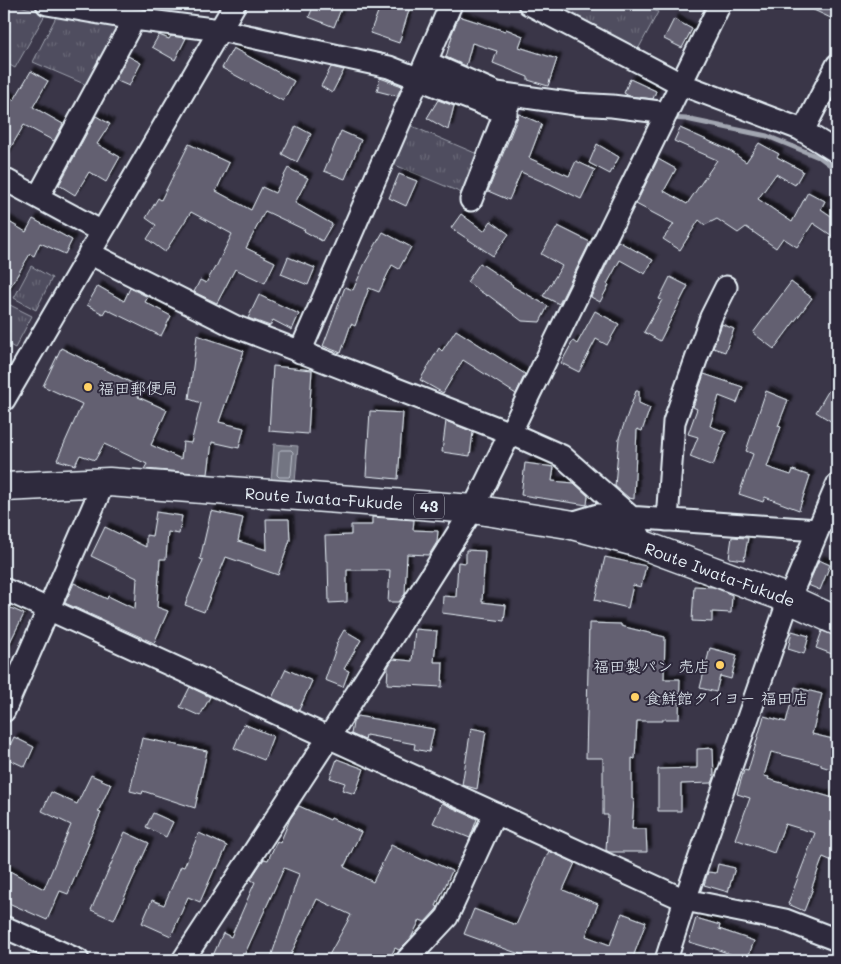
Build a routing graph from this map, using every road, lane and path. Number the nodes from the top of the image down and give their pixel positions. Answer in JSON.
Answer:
{"nodes":[{"id":1,"x":47,"y":4,"type":"edge"},
{"id":2,"x":235,"y":4,"type":"edge"},
{"id":3,"x":451,"y":4,"type":"edge"},
{"id":4,"x":529,"y":4,"type":"edge"},
{"id":5,"x":720,"y":4,"type":"edge"},
{"id":6,"x":134,"y":19,"type":"junction"},
{"id":7,"x":220,"y":30,"type":"junction"},
{"id":8,"x":837,"y":65,"type":"edge"},
{"id":9,"x":422,"y":70,"type":"junction"},
{"id":10,"x":681,"y":84,"type":"junction"},
{"id":11,"x":509,"y":104,"type":"junction"},
{"id":12,"x":666,"y":113,"type":"junction"},
{"id":13,"x":804,"y":131,"type":"junction"},
{"id":14,"x":837,"y":152,"type":"edge"},
{"id":15,"x":4,"y":179,"type":"edge"},
{"id":16,"x":38,"y":198,"type":"junction"},
{"id":17,"x":471,"y":200,"type":"dead end"},
{"id":18,"x":102,"y":232,"type":"junction"},
{"id":19,"x":90,"y":253,"type":"junction"},
{"id":20,"x":726,"y":287,"type":"dead end"},
{"id":21,"x":300,"y":352,"type":"junction"},
{"id":22,"x":4,"y":400,"type":"edge"},
{"id":23,"x":510,"y":433,"type":"junction"},
{"id":24,"x":104,"y":482,"type":"junction"},
{"id":25,"x":837,"y":485,"type":"edge"},
{"id":26,"x":4,"y":487,"type":"edge"},
{"id":27,"x":473,"y":509,"type":"junction"},
{"id":28,"x":631,"y":518,"type":"junction"},
{"id":29,"x":667,"y":520,"type":"junction"},
{"id":30,"x":568,"y":524,"type":"junction"},
{"id":31,"x":818,"y":530,"type":"junction"},
{"id":32,"x":644,"y":546,"type":"junction"},
{"id":33,"x":4,"y":590,"type":"edge"},
{"id":34,"x":789,"y":599,"type":"junction"},
{"id":35,"x":48,"y":610,"type":"junction"},
{"id":36,"x":837,"y":620,"type":"edge"},
{"id":37,"x":4,"y":710,"type":"edge"},
{"id":38,"x":329,"y":737,"type":"junction"},
{"id":39,"x":495,"y":813,"type":"junction"},
{"id":40,"x":685,"y":900,"type":"junction"},
{"id":41,"x":4,"y":927,"type":"edge"},
{"id":42,"x":837,"y":940,"type":"edge"},
{"id":43,"x":78,"y":960,"type":"edge"},
{"id":44,"x":183,"y":960,"type":"edge"},
{"id":45,"x":407,"y":960,"type":"edge"},
{"id":46,"x":666,"y":960,"type":"edge"}],
"edges":[{"from":1,"to":6,"type":"street"},
{"from":2,"to":7,"type":"street"},
{"from":3,"to":9,"type":"street"},
{"from":4,"to":10,"type":"street"},
{"from":5,"to":10,"type":"street"},
{"from":6,"to":7,"type":"street"},
{"from":6,"to":16,"type":"street"},
{"from":7,"to":9,"type":"street"},
{"from":7,"to":18,"type":"street"},
{"from":8,"to":13,"type":"street"},
{"from":9,"to":11,"type":"street"},
{"from":9,"to":21,"type":"street"},
{"from":10,"to":12,"type":"street"},
{"from":10,"to":13,"type":"street"},
{"from":11,"to":12,"type":"street"},
{"from":11,"to":17,"type":"street"},
{"from":12,"to":23,"type":"street"},
{"from":13,"to":14,"type":"street"},
{"from":15,"to":16,"type":"street"},
{"from":16,"to":18,"type":"street"},
{"from":18,"to":19,"type":"street"},
{"from":19,"to":21,"type":"street"},
{"from":19,"to":22,"type":"street"},
{"from":20,"to":29,"type":"street"},
{"from":21,"to":23,"type":"street"},
{"from":23,"to":27,"type":"street"},
{"from":23,"to":28,"type":"street"},
{"from":24,"to":26,"type":"main road","name":"Route Iwata-Fukude","number":"43"},
{"from":24,"to":27,"type":"main road","name":"Route Iwata-Fukude","number":"43"},
{"from":24,"to":35,"type":"street"},
{"from":25,"to":31,"type":"street"},
{"from":27,"to":30,"type":"main road","name":"Route Iwata-Fukude","number":"43"},
{"from":27,"to":38,"type":"street"},
{"from":28,"to":29,"type":"street"},
{"from":28,"to":30,"type":"street"},
{"from":28,"to":32,"type":"street"},
{"from":29,"to":31,"type":"street"},
{"from":30,"to":32,"type":"main road","name":"Route Iwata-Fukude","number":"43"},
{"from":31,"to":34,"type":"street"},
{"from":32,"to":34,"type":"main road","name":"Route Iwata-Fukude","number":"43"},
{"from":33,"to":35,"type":"street"},
{"from":34,"to":36,"type":"main road","name":"Route Iwata-Fukude","number":"43"},
{"from":34,"to":40,"type":"street"},
{"from":35,"to":37,"type":"street"},
{"from":35,"to":38,"type":"street"},
{"from":38,"to":39,"type":"street"},
{"from":38,"to":44,"type":"street"},
{"from":39,"to":40,"type":"street"},
{"from":39,"to":45,"type":"street"},
{"from":40,"to":42,"type":"street"},
{"from":40,"to":46,"type":"street"},
{"from":41,"to":43,"type":"street"}]}
